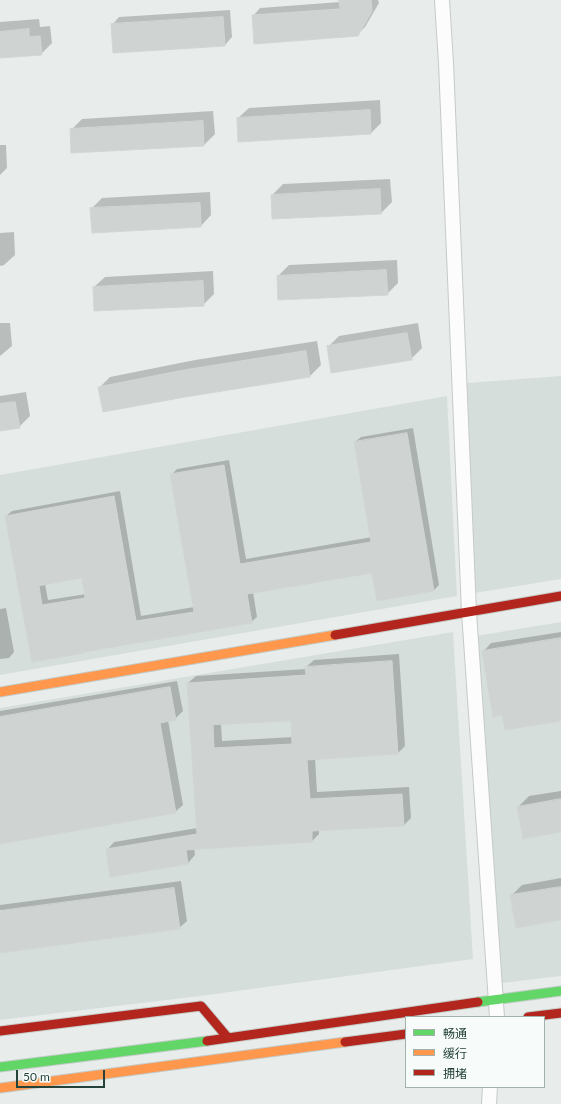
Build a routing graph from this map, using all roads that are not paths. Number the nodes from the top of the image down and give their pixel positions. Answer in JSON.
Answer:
{"nodes":[{"id":1,"x":442,"y":0,"type":"edge"},
{"id":2,"x":561,"y":596,"type":"edge"},
{"id":3,"x":469,"y":612,"type":"junction"},
{"id":4,"x":0,"y":692,"type":"edge"},
{"id":5,"x":561,"y":992,"type":"edge"},
{"id":6,"x":496,"y":999,"type":"junction"},
{"id":7,"x":561,"y":1013,"type":"edge"},
{"id":8,"x":497,"y":1016,"type":"edge"},
{"id":9,"x":536,"y":1016,"type":"edge"},
{"id":10,"x":0,"y":1031,"type":"edge"},
{"id":11,"x":405,"y":1034,"type":"edge"},
{"id":12,"x":228,"y":1038,"type":"junction"},
{"id":13,"x":0,"y":1067,"type":"edge"},
{"id":14,"x":0,"y":1088,"type":"edge"},
{"id":15,"x":490,"y":1088,"type":"edge"},
{"id":16,"x":489,"y":1104,"type":"edge"}],
"edges":[{"from":1,"to":3,"type":"street"},
{"from":2,"to":3,"type":"main road"},
{"from":3,"to":4,"type":"main road"},
{"from":3,"to":6,"type":"street"},
{"from":5,"to":6,"type":"main road"},
{"from":6,"to":8,"type":"street"},
{"from":6,"to":12,"type":"main road"},
{"from":7,"to":9,"type":"main road"},
{"from":10,"to":12,"type":"main road"},
{"from":11,"to":14,"type":"main road"},
{"from":12,"to":13,"type":"main road"},
{"from":15,"to":16,"type":"street"}]}
